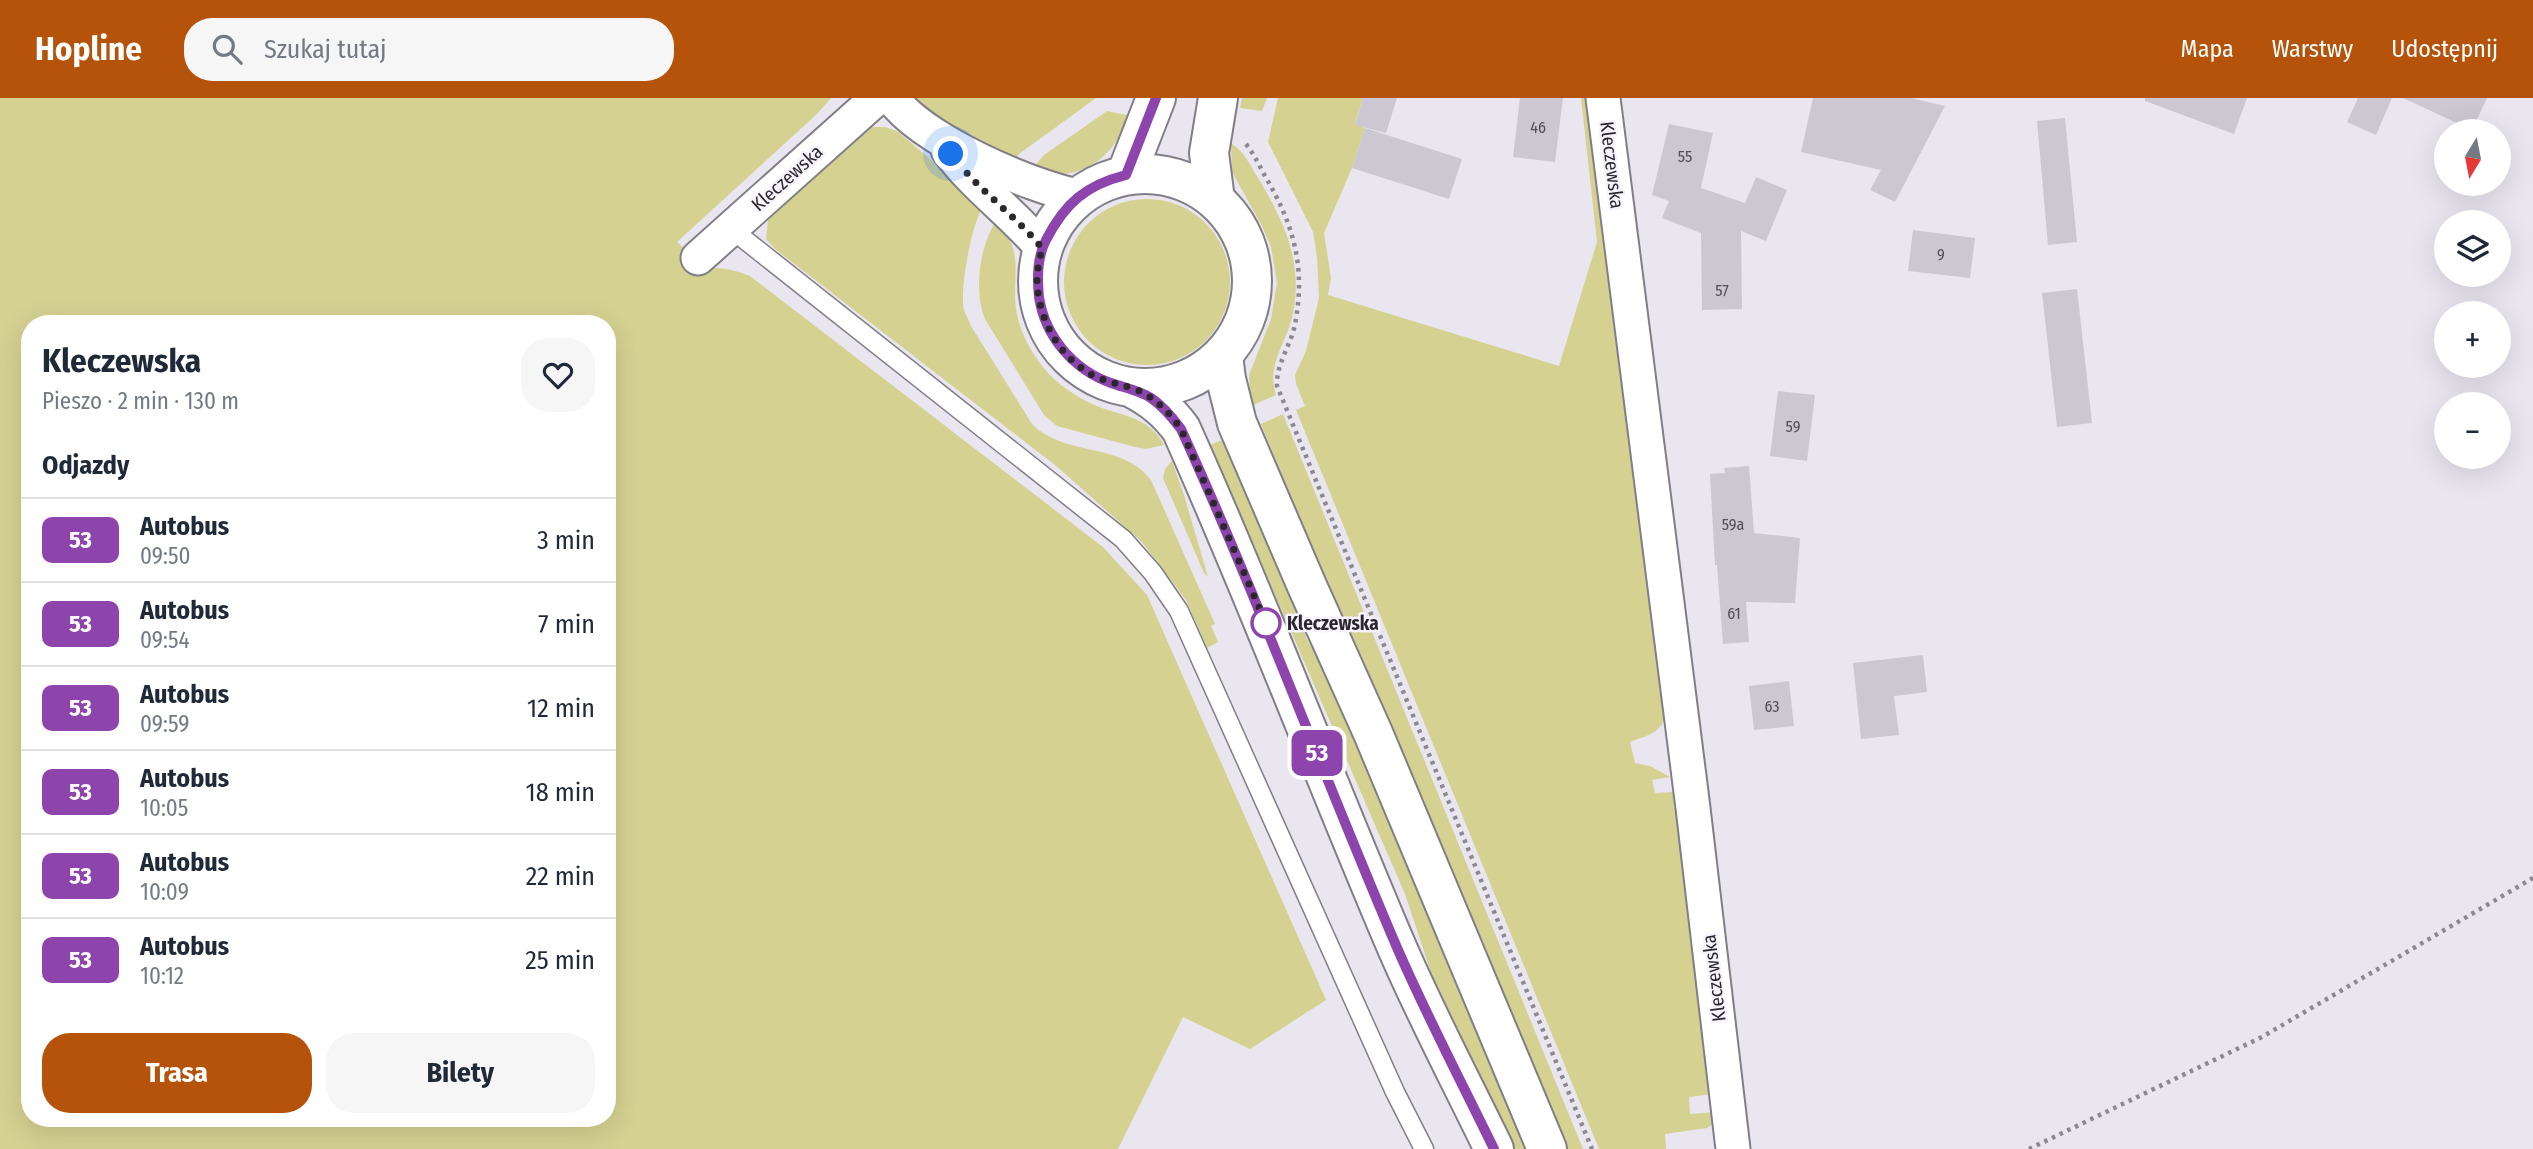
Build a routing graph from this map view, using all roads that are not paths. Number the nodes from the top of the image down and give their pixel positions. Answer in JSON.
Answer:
{"nodes":[{"id":1,"x":877,"y":98,"type":"edge"},
{"id":2,"x":892,"y":98,"type":"edge"},
{"id":3,"x":1156,"y":98,"type":"edge"},
{"id":4,"x":1603,"y":98,"type":"edge"},
{"id":5,"x":1215,"y":113,"type":"edge"},
{"id":6,"x":941,"y":139,"type":"junction"},
{"id":7,"x":1126,"y":175,"type":"junction"},
{"id":8,"x":1078,"y":196,"type":"junction"},
{"id":9,"x":1216,"y":200,"type":"junction"},
{"id":10,"x":730,"y":228,"type":"junction"},
{"id":11,"x":1042,"y":248,"type":"junction"},
{"id":12,"x":698,"y":258,"type":"dead end"},
{"id":13,"x":1223,"y":355,"type":"junction"},
{"id":14,"x":1132,"y":388,"type":"junction"},
{"id":15,"x":1424,"y":1149,"type":"edge"},
{"id":16,"x":1494,"y":1149,"type":"edge"},
{"id":17,"x":1547,"y":1149,"type":"edge"},
{"id":18,"x":1733,"y":1149,"type":"edge"}],
"edges":[{"from":1,"to":10,"type":"street","name":"Kleczewska"},
{"from":2,"to":6,"type":"street"},
{"from":3,"to":7,"type":"main road"},
{"from":4,"to":18,"type":"street","name":"Kleczewska"},
{"from":5,"to":9,"type":"main road"},
{"from":6,"to":8,"type":"street"},
{"from":6,"to":11,"type":"street"},
{"from":7,"to":8,"type":"main road"},
{"from":7,"to":9,"type":"main road"},
{"from":8,"to":11,"type":"main road"},
{"from":9,"to":13,"type":"main road"},
{"from":10,"to":12,"type":"street","name":"Kleczewska"},
{"from":10,"to":15,"type":"lane"},
{"from":11,"to":14,"type":"main road"},
{"from":13,"to":14,"type":"main road"},
{"from":13,"to":17,"type":"main road"},
{"from":14,"to":16,"type":"main road"}]}
